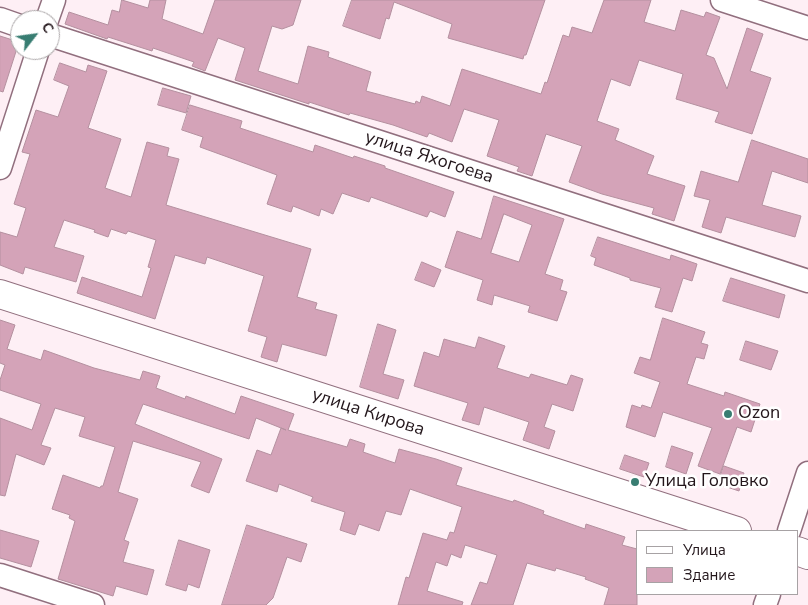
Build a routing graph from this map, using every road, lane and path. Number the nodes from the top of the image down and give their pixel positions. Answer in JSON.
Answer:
{"nodes":[{"id":1,"x":722,"y":0,"type":"edge"},
{"id":2,"x":808,"y":28,"type":"edge"},
{"id":3,"x":60,"y":38,"type":"edge"},
{"id":4,"x":35,"y":60,"type":"edge"},
{"id":5,"x":0,"y":168,"type":"edge"},
{"id":6,"x":808,"y":281,"type":"edge"},
{"id":7,"x":0,"y":294,"type":"edge"},
{"id":8,"x":808,"y":474,"type":"edge"},
{"id":9,"x":734,"y":530,"type":"edge"},
{"id":10,"x":789,"y":530,"type":"edge"},
{"id":11,"x":0,"y":575,"type":"edge"},
{"id":12,"x":93,"y":605,"type":"edge"}],
"edges":[{"from":1,"to":2,"type":"street"},
{"from":3,"to":6,"type":"street","name":"улица Яхогоева"},
{"from":4,"to":5,"type":"street"},
{"from":7,"to":9,"type":"main road","name":"улица Кирова"},
{"from":8,"to":10,"type":"street"},
{"from":11,"to":12,"type":"street"}]}
